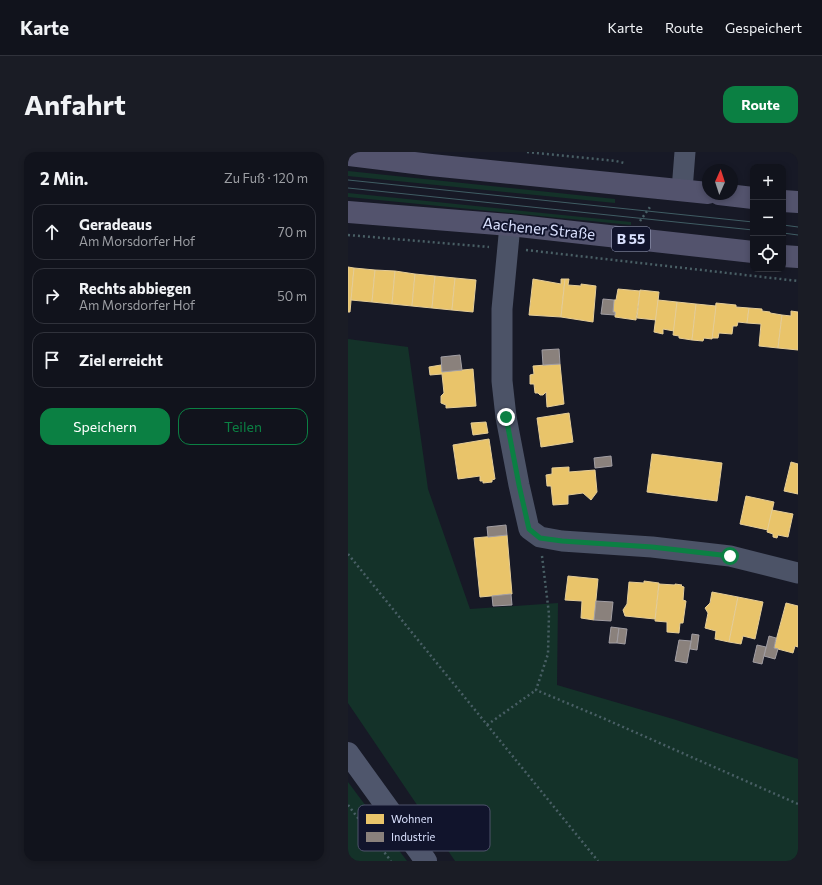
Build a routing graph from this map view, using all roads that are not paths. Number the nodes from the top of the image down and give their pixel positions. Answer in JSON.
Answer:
{"nodes":[{"id":1,"x":396,"y":152,"type":"edge"},
{"id":2,"x":685,"y":152,"type":"edge"},
{"id":3,"x":348,"y":155,"type":"edge"},
{"id":4,"x":431,"y":165,"type":"junction"},
{"id":5,"x":682,"y":190,"type":"junction"},
{"id":6,"x":702,"y":192,"type":"edge"},
{"id":7,"x":738,"y":196,"type":"edge"},
{"id":8,"x":750,"y":198,"type":"edge"},
{"id":9,"x":786,"y":201,"type":"edge"},
{"id":10,"x":798,"y":202,"type":"edge"},
{"id":11,"x":348,"y":212,"type":"edge"},
{"id":12,"x":510,"y":225,"type":"junction"},
{"id":13,"x":750,"y":252,"type":"edge"},
{"id":14,"x":786,"y":256,"type":"edge"},
{"id":15,"x":798,"y":257,"type":"edge"},
{"id":16,"x":798,"y":573,"type":"edge"},
{"id":17,"x":348,"y":754,"type":"edge"},
{"id":18,"x":385,"y":805,"type":"edge"},
{"id":19,"x":419,"y":851,"type":"edge"},
{"id":20,"x":426,"y":861,"type":"edge"}],
"edges":[{"from":1,"to":4,"type":"main road"},
{"from":2,"to":5,"type":"street"},
{"from":3,"to":4,"type":"main road"},
{"from":4,"to":5,"type":"main road"},
{"from":5,"to":6,"type":"main road"},
{"from":7,"to":8,"type":"main road"},
{"from":9,"to":10,"type":"main road"},
{"from":11,"to":12,"type":"main road","name":"Aachener Straße","number":"B 55"},
{"from":12,"to":13,"type":"main road","name":"Aachener Straße","number":"B 55"},
{"from":12,"to":16,"type":"street"},
{"from":14,"to":15,"type":"main road"},
{"from":17,"to":18,"type":"main road"},
{"from":19,"to":20,"type":"main road"}]}
